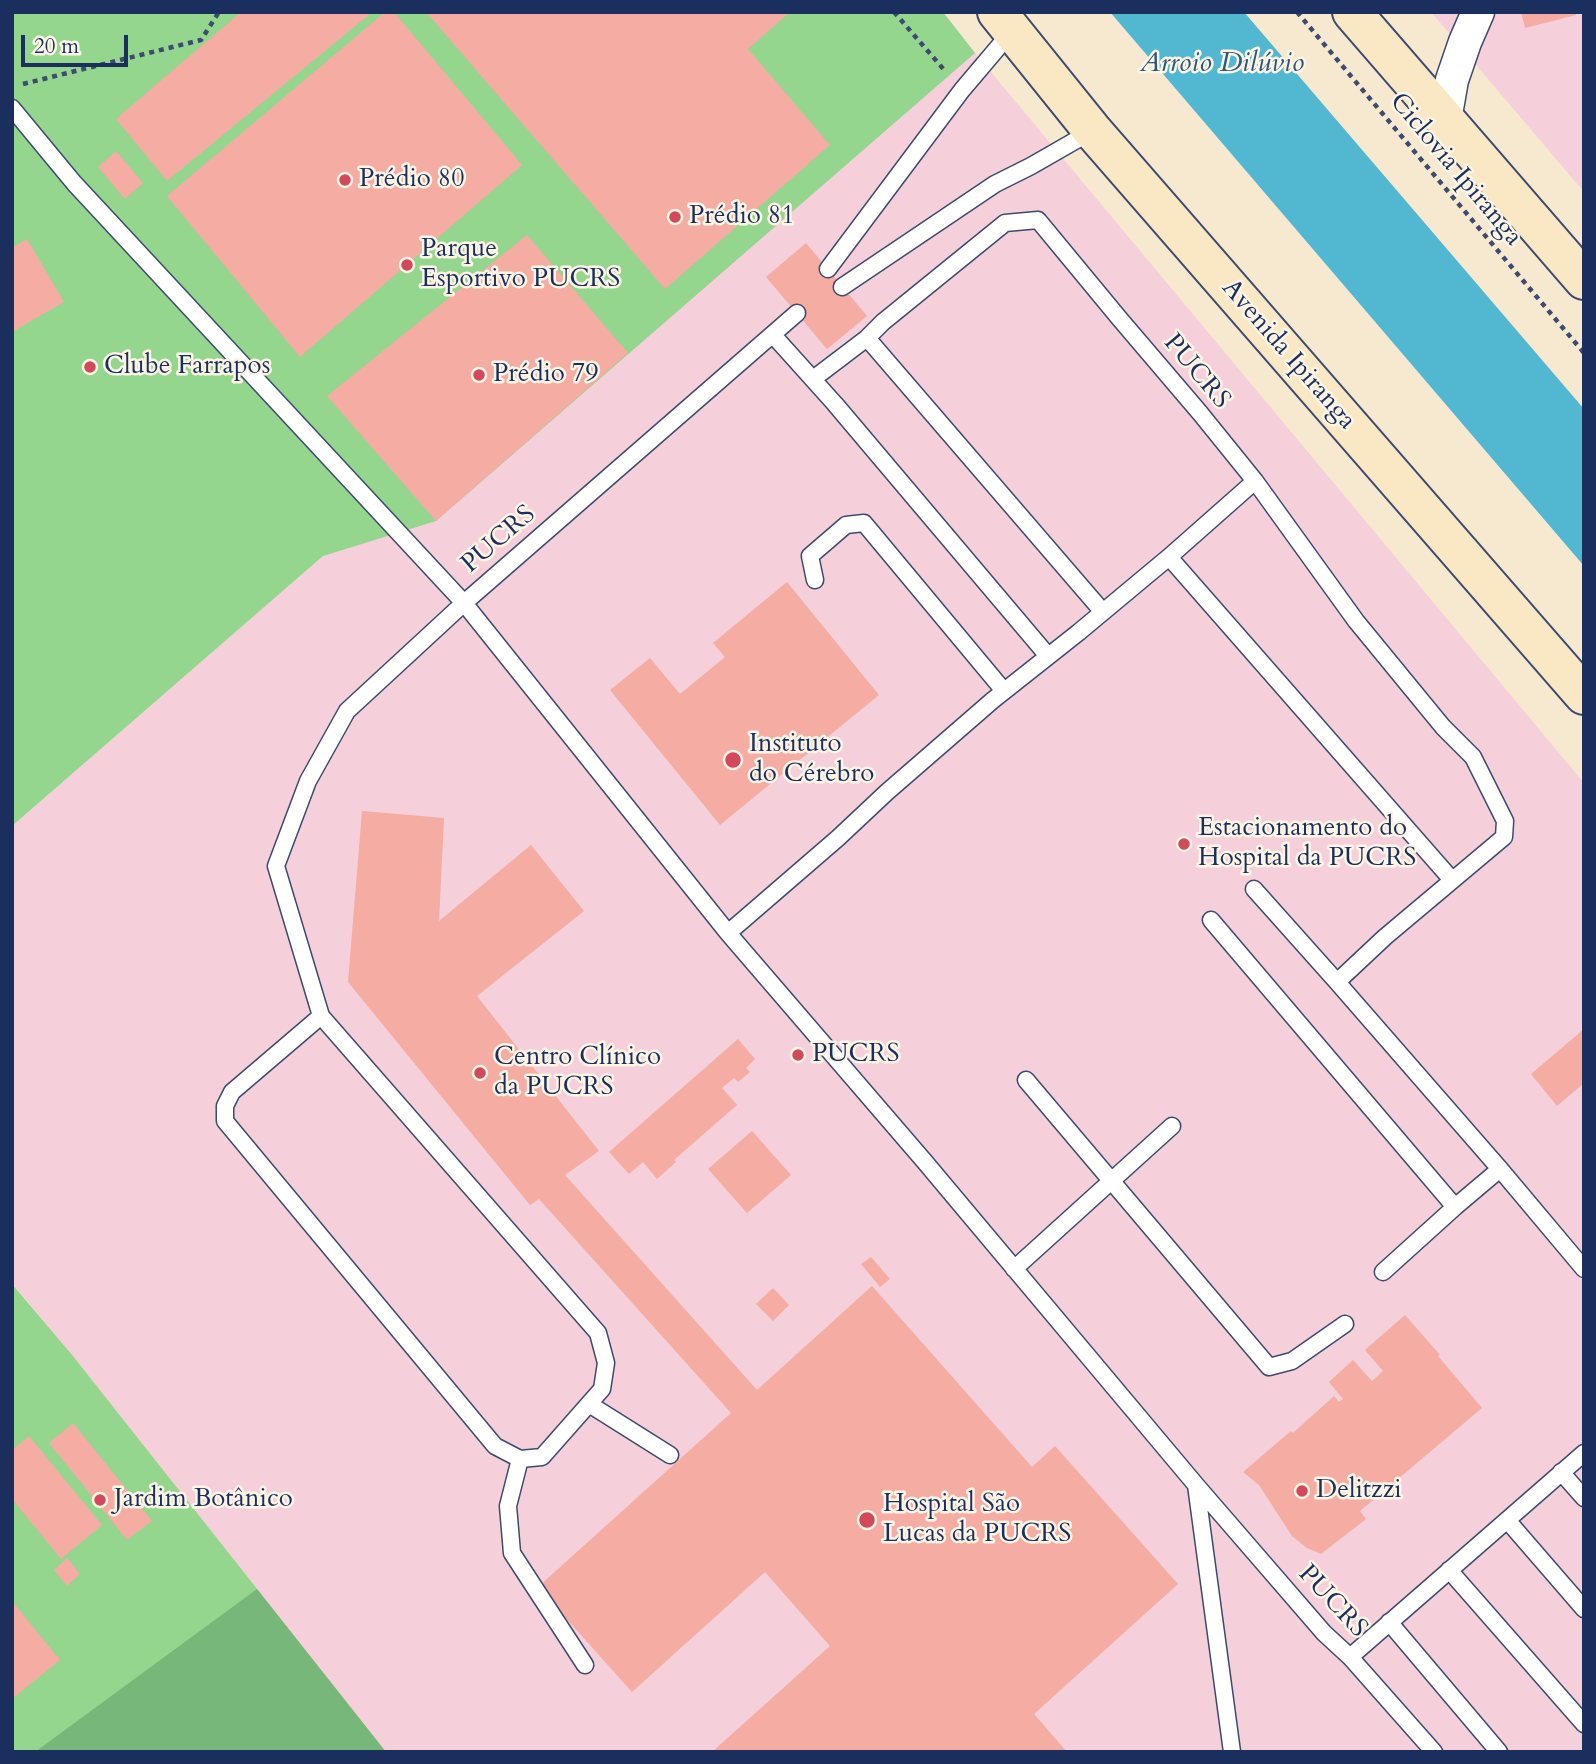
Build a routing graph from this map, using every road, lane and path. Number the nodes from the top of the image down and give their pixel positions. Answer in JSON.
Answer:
{"nodes":[{"id":1,"x":219,"y":12,"type":"edge"},
{"id":2,"x":894,"y":12,"type":"edge"},
{"id":3,"x":1297,"y":12,"type":"edge"},
{"id":4,"x":1352,"y":12,"type":"edge"},
{"id":5,"x":1478,"y":12,"type":"edge"},
{"id":6,"x":1014,"y":18,"type":"edge"},
{"id":7,"x":12,"y":87,"type":"edge"},
{"id":8,"x":962,"y":90,"type":"junction"},
{"id":9,"x":12,"y":107,"type":"edge"},
{"id":10,"x":1445,"y":120,"type":"junction"},
{"id":11,"x":1093,"y":130,"type":"junction"},
{"id":12,"x":828,"y":269,"type":"dead end"},
{"id":13,"x":1584,"y":280,"type":"edge"},
{"id":14,"x":842,"y":287,"type":"dead end"},
{"id":15,"x":797,"y":313,"type":"dead end"},
{"id":16,"x":773,"y":335,"type":"junction"},
{"id":17,"x":867,"y":338,"type":"junction"},
{"id":18,"x":1584,"y":353,"type":"edge"},
{"id":19,"x":813,"y":379,"type":"junction"},
{"id":20,"x":1255,"y":481,"type":"junction"},
{"id":21,"x":1169,"y":557,"type":"junction"},
{"id":22,"x":815,"y":580,"type":"dead end"},
{"id":23,"x":464,"y":603,"type":"junction"},
{"id":24,"x":1103,"y":612,"type":"junction"},
{"id":25,"x":1048,"y":656,"type":"junction"},
{"id":26,"x":1004,"y":691,"type":"junction"},
{"id":27,"x":1584,"y":695,"type":"edge"},
{"id":28,"x":1452,"y":880,"type":"junction"},
{"id":29,"x":1254,"y":889,"type":"dead end"},
{"id":30,"x":1211,"y":920,"type":"dead end"},
{"id":31,"x":728,"y":933,"type":"junction"},
{"id":32,"x":1337,"y":982,"type":"junction"},
{"id":33,"x":321,"y":1016,"type":"junction"},
{"id":34,"x":1026,"y":1080,"type":"dead end"},
{"id":35,"x":1172,"y":1126,"type":"dead end"},
{"id":36,"x":1500,"y":1169,"type":"junction"},
{"id":37,"x":1111,"y":1181,"type":"junction"},
{"id":38,"x":1455,"y":1207,"type":"junction"},
{"id":39,"x":1014,"y":1269,"type":"junction"},
{"id":40,"x":1584,"y":1269,"type":"edge"},
{"id":41,"x":1382,"y":1272,"type":"dead end"},
{"id":42,"x":1345,"y":1324,"type":"dead end"},
{"id":43,"x":589,"y":1404,"type":"junction"},
{"id":44,"x":1584,"y":1452,"type":"edge"},
{"id":45,"x":670,"y":1455,"type":"dead end"},
{"id":46,"x":520,"y":1459,"type":"junction"},
{"id":47,"x":1561,"y":1472,"type":"junction"},
{"id":48,"x":1196,"y":1485,"type":"junction"},
{"id":49,"x":1584,"y":1498,"type":"edge"},
{"id":50,"x":1507,"y":1520,"type":"junction"},
{"id":51,"x":1449,"y":1570,"type":"junction"},
{"id":52,"x":1584,"y":1609,"type":"edge"},
{"id":53,"x":1389,"y":1622,"type":"junction"},
{"id":54,"x":1350,"y":1657,"type":"junction"},
{"id":55,"x":584,"y":1665,"type":"dead end"},
{"id":56,"x":1584,"y":1724,"type":"edge"},
{"id":57,"x":1232,"y":1752,"type":"edge"},
{"id":58,"x":1434,"y":1752,"type":"edge"},
{"id":59,"x":1499,"y":1752,"type":"edge"}],
"edges":[{"from":1,"to":7,"type":"path"},
{"from":2,"to":8,"type":"path"},
{"from":3,"to":18,"type":"path","name":"Ciclovia Ipiranga"},
{"from":4,"to":10,"type":"main road"},
{"from":5,"to":10,"type":"street"},
{"from":6,"to":8,"type":"lane"},
{"from":6,"to":11,"type":"main road","name":"Avenida Ipiranga"},
{"from":8,"to":12,"type":"lane"},
{"from":9,"to":23,"type":"lane"},
{"from":10,"to":13,"type":"main road"},
{"from":11,"to":14,"type":"lane"},
{"from":11,"to":27,"type":"main road","name":"Avenida Ipiranga"},
{"from":15,"to":16,"type":"lane","name":"PUCRS"},
{"from":16,"to":19,"type":"lane"},
{"from":16,"to":23,"type":"lane","name":"PUCRS"},
{"from":17,"to":19,"type":"lane"},
{"from":17,"to":20,"type":"lane","name":"PUCRS"},
{"from":17,"to":24,"type":"lane"},
{"from":19,"to":25,"type":"lane"},
{"from":20,"to":21,"type":"lane"},
{"from":20,"to":28,"type":"lane","name":"PUCRS"},
{"from":21,"to":24,"type":"lane"},
{"from":21,"to":28,"type":"lane"},
{"from":22,"to":26,"type":"lane"},
{"from":23,"to":31,"type":"lane","name":"PUCRS"},
{"from":23,"to":33,"type":"lane"},
{"from":24,"to":25,"type":"lane"},
{"from":25,"to":26,"type":"lane"},
{"from":26,"to":31,"type":"lane"},
{"from":28,"to":32,"type":"lane","name":"PUCRS"},
{"from":29,"to":32,"type":"lane"},
{"from":30,"to":38,"type":"lane"},
{"from":31,"to":39,"type":"lane","name":"PUCRS"},
{"from":32,"to":36,"type":"lane"},
{"from":33,"to":43,"type":"lane"},
{"from":33,"to":46,"type":"lane"},
{"from":34,"to":37,"type":"lane"},
{"from":35,"to":37,"type":"lane"},
{"from":36,"to":38,"type":"lane"},
{"from":36,"to":40,"type":"lane"},
{"from":37,"to":39,"type":"lane"},
{"from":37,"to":42,"type":"lane"},
{"from":38,"to":41,"type":"lane"},
{"from":39,"to":48,"type":"lane","name":"PUCRS"},
{"from":43,"to":45,"type":"lane"},
{"from":43,"to":46,"type":"lane"},
{"from":44,"to":47,"type":"lane"},
{"from":46,"to":55,"type":"lane"},
{"from":47,"to":49,"type":"lane"},
{"from":47,"to":50,"type":"lane"},
{"from":48,"to":54,"type":"lane","name":"PUCRS"},
{"from":48,"to":57,"type":"lane"},
{"from":50,"to":51,"type":"lane"},
{"from":50,"to":52,"type":"lane"},
{"from":51,"to":53,"type":"lane"},
{"from":51,"to":56,"type":"lane"},
{"from":53,"to":54,"type":"lane"},
{"from":53,"to":59,"type":"lane"},
{"from":54,"to":58,"type":"lane","name":"PUCRS"}]}
